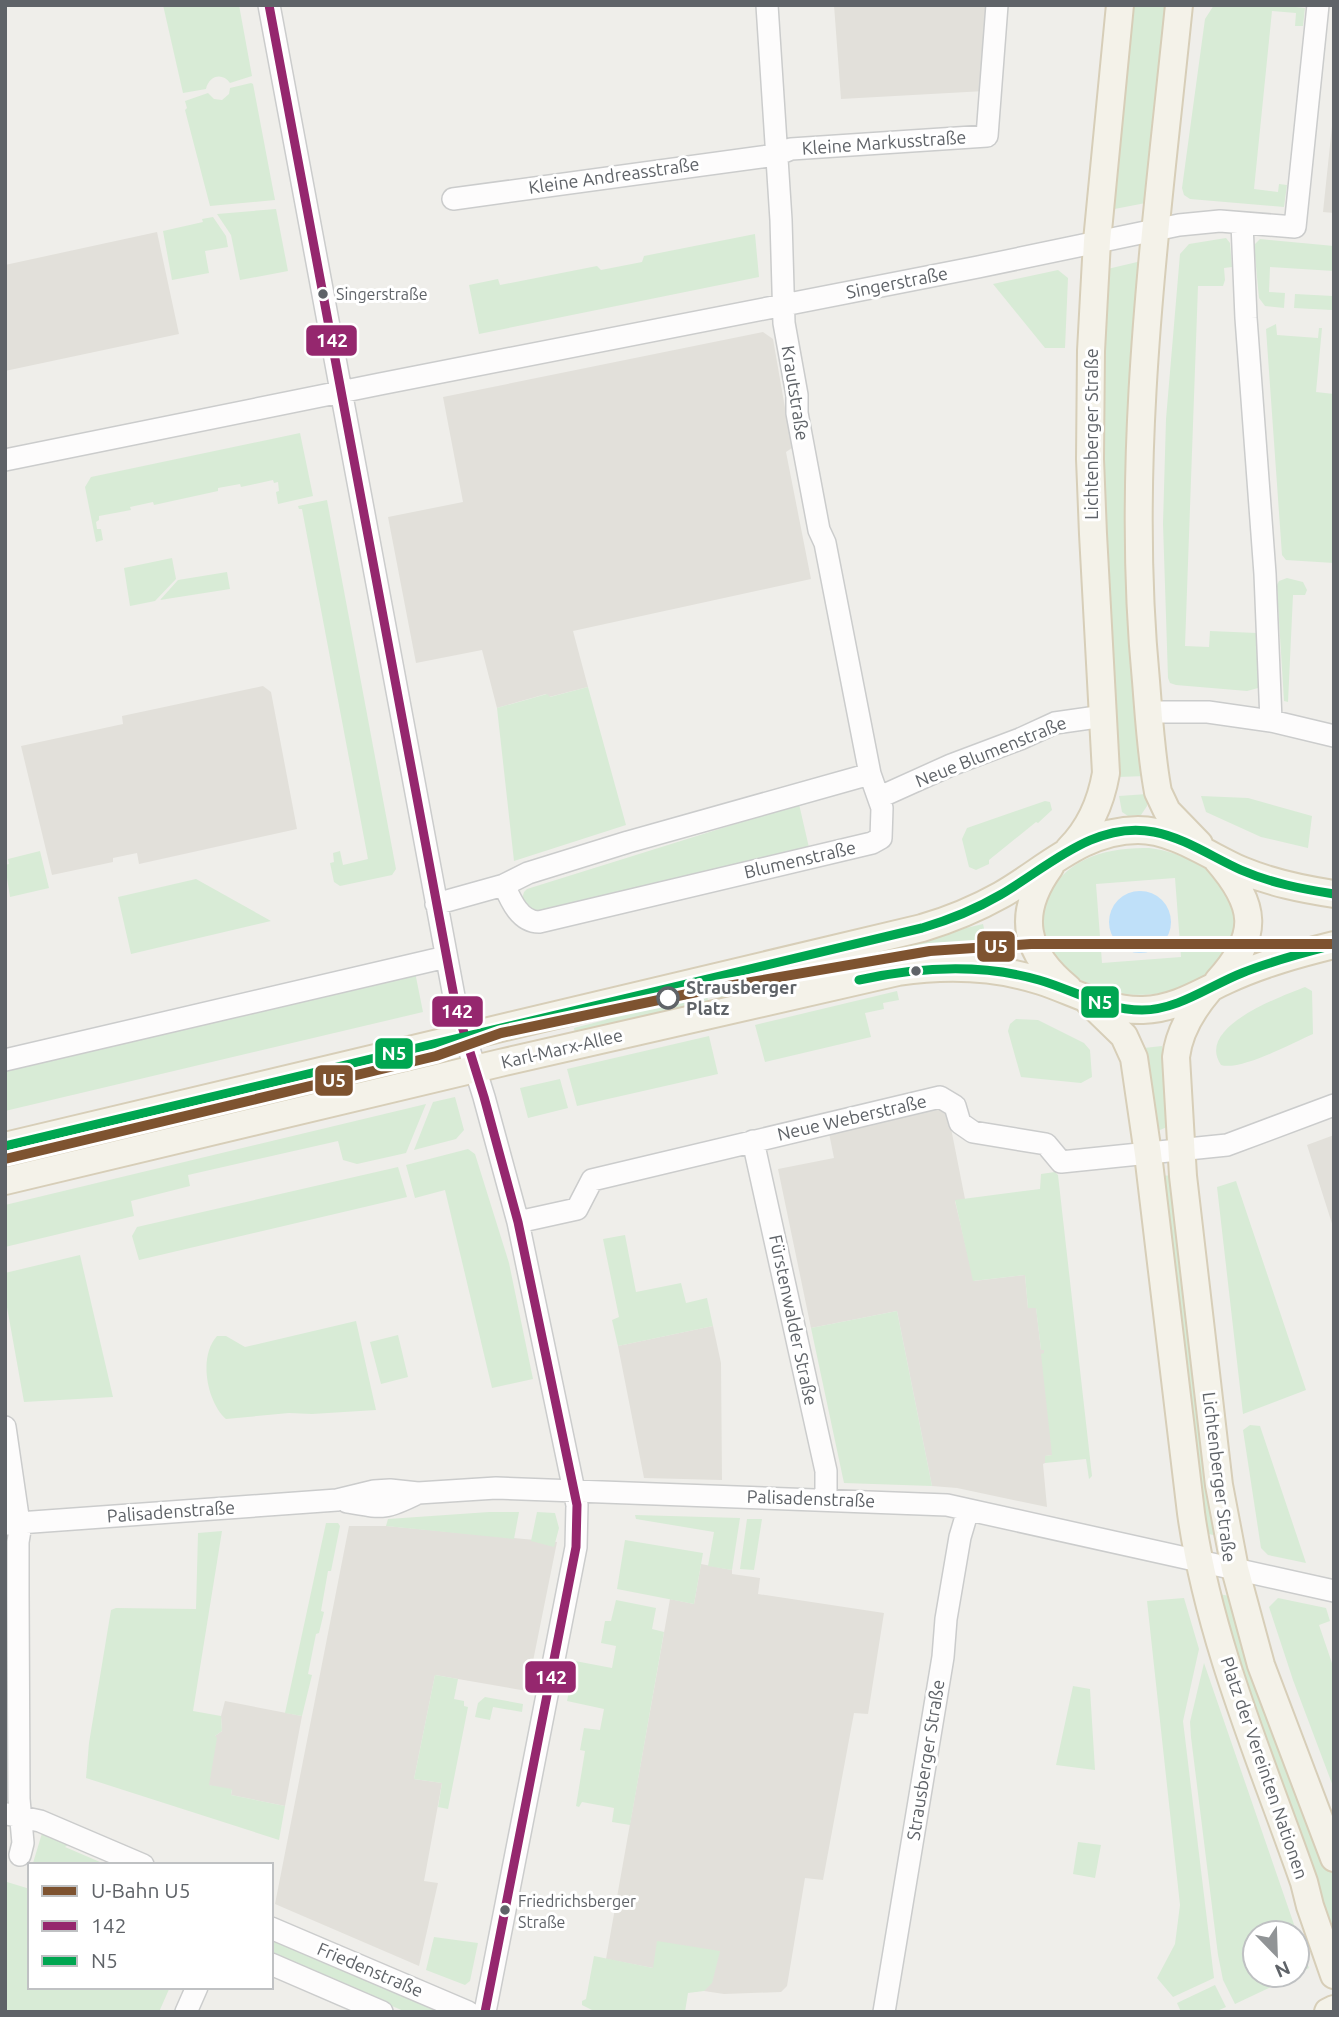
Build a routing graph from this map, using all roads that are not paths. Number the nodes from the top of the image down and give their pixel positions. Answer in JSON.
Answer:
{"nodes":[{"id":1,"x":269,"y":5,"type":"edge"},
{"id":2,"x":767,"y":5,"type":"edge"},
{"id":3,"x":997,"y":5,"type":"edge"},
{"id":4,"x":1120,"y":5,"type":"edge"},
{"id":5,"x":1179,"y":5,"type":"edge"},
{"id":6,"x":1318,"y":5,"type":"edge"},
{"id":7,"x":776,"y":155,"type":"junction"},
{"id":8,"x":453,"y":199,"type":"dead end"},
{"id":9,"x":1242,"y":223,"type":"junction"},
{"id":10,"x":1156,"y":229,"type":"junction"},
{"id":11,"x":1097,"y":241,"type":"junction"},
{"id":12,"x":784,"y":305,"type":"junction"},
{"id":13,"x":341,"y":393,"type":"junction"},
{"id":14,"x":5,"y":460,"type":"edge"},
{"id":15,"x":1149,"y":712,"type":"junction"},
{"id":16,"x":1104,"y":716,"type":"junction"},
{"id":17,"x":1271,"y":721,"type":"junction"},
{"id":18,"x":1334,"y":736,"type":"edge"},
{"id":19,"x":870,"y":774,"type":"junction"},
{"id":20,"x":880,"y":797,"type":"junction"},
{"id":21,"x":1064,"y":853,"type":"junction"},
{"id":22,"x":1210,"y":855,"type":"junction"},
{"id":23,"x":504,"y":885,"type":"junction"},
{"id":24,"x":1330,"y":893,"type":"edge"},
{"id":25,"x":436,"y":904,"type":"junction"},
{"id":26,"x":1334,"y":945,"type":"edge"},
{"id":27,"x":446,"y":957,"type":"junction"},
{"id":28,"x":1211,"y":988,"type":"junction"},
{"id":29,"x":1080,"y":996,"type":"junction"},
{"id":30,"x":464,"y":1037,"type":"junction"},
{"id":31,"x":5,"y":1060,"type":"edge"},
{"id":32,"x":475,"y":1069,"type":"junction"},
{"id":33,"x":1334,"y":1105,"type":"edge"},
{"id":34,"x":753,"y":1141,"type":"junction"},
{"id":35,"x":5,"y":1146,"type":"edge"},
{"id":36,"x":1181,"y":1150,"type":"junction"},
{"id":37,"x":1148,"y":1154,"type":"junction"},
{"id":38,"x":5,"y":1181,"type":"edge"},
{"id":39,"x":518,"y":1222,"type":"junction"},
{"id":40,"x":5,"y":1427,"type":"edge"},
{"id":41,"x":574,"y":1491,"type":"junction"},
{"id":42,"x":826,"y":1500,"type":"junction"},
{"id":43,"x":968,"y":1510,"type":"junction"},
{"id":44,"x":13,"y":1524,"type":"edge"},
{"id":45,"x":1199,"y":1561,"type":"junction"},
{"id":46,"x":1235,"y":1569,"type":"junction"},
{"id":47,"x":1334,"y":1591,"type":"edge"},
{"id":48,"x":13,"y":1816,"type":"edge"},
{"id":49,"x":18,"y":1857,"type":"edge"},
{"id":50,"x":1334,"y":1858,"type":"edge"},
{"id":51,"x":137,"y":1863,"type":"edge"},
{"id":52,"x":273,"y":1929,"type":"edge"},
{"id":53,"x":273,"y":1965,"type":"edge"},
{"id":54,"x":1334,"y":1975,"type":"edge"},
{"id":55,"x":196,"y":1989,"type":"edge"},
{"id":56,"x":1334,"y":2009,"type":"edge"},
{"id":57,"x":186,"y":2012,"type":"edge"},
{"id":58,"x":382,"y":2012,"type":"edge"},
{"id":59,"x":468,"y":2012,"type":"edge"},
{"id":60,"x":485,"y":2012,"type":"edge"},
{"id":61,"x":884,"y":2012,"type":"edge"},
{"id":62,"x":1328,"y":2012,"type":"edge"}],
"edges":[{"from":1,"to":13,"type":"street"},
{"from":2,"to":7,"type":"street","name":"Krautstraße"},
{"from":3,"to":7,"type":"street","name":"Kleine Markusstraße"},
{"from":4,"to":11,"type":"main road","name":"Lichtenberger Straße"},
{"from":5,"to":10,"type":"main road"},
{"from":6,"to":9,"type":"street","name":"Singerstraße"},
{"from":7,"to":8,"type":"street","name":"Kleine Andreasstraße"},
{"from":7,"to":12,"type":"street","name":"Krautstraße"},
{"from":9,"to":10,"type":"street","name":"Singerstraße"},
{"from":9,"to":17,"type":"street"},
{"from":10,"to":11,"type":"street","name":"Singerstraße"},
{"from":10,"to":15,"type":"main road"},
{"from":11,"to":12,"type":"street","name":"Singerstraße"},
{"from":11,"to":16,"type":"main road","name":"Lichtenberger Straße"},
{"from":12,"to":13,"type":"street","name":"Singerstraße"},
{"from":12,"to":19,"type":"street","name":"Krautstraße"},
{"from":13,"to":14,"type":"street","name":"Singerstraße"},
{"from":13,"to":25,"type":"street"},
{"from":15,"to":17,"type":"street"},
{"from":15,"to":22,"type":"main road"},
{"from":16,"to":20,"type":"street","name":"Neue Blumenstraße"},
{"from":16,"to":21,"type":"main road","name":"Lichtenberger Straße"},
{"from":17,"to":18,"type":"street"},
{"from":19,"to":20,"type":"street","name":"Blumenstraße"},
{"from":19,"to":23,"type":"street"},
{"from":20,"to":23,"type":"street","name":"Blumenstraße"},
{"from":21,"to":22,"type":"main road"},
{"from":21,"to":29,"type":"main road"},
{"from":21,"to":30,"type":"main road","name":"Karl-Marx-Allee"},
{"from":22,"to":24,"type":"main road"},
{"from":22,"to":28,"type":"main road"},
{"from":23,"to":25,"type":"street"},
{"from":25,"to":27,"type":"street"},
{"from":26,"to":28,"type":"main road"},
{"from":27,"to":30,"type":"street"},
{"from":27,"to":31,"type":"street"},
{"from":28,"to":29,"type":"main road"},
{"from":28,"to":36,"type":"main road","name":"Lichtenberger Straße"},
{"from":29,"to":32,"type":"main road","name":"Karl-Marx-Allee"},
{"from":29,"to":37,"type":"main road","name":"Lichtenberger Straße"},
{"from":30,"to":32,"type":"street"},
{"from":30,"to":35,"type":"main road","name":"Karl-Marx-Allee"},
{"from":32,"to":38,"type":"main road","name":"Karl-Marx-Allee"},
{"from":32,"to":39,"type":"street"},
{"from":33,"to":36,"type":"street","name":"Neue Weberstraße"},
{"from":34,"to":37,"type":"street","name":"Neue Weberstraße"},
{"from":34,"to":39,"type":"street","name":"Neue Weberstraße"},
{"from":34,"to":42,"type":"street","name":"Fürstenwalder Straße"},
{"from":36,"to":37,"type":"street","name":"Neue Weberstraße"},
{"from":36,"to":46,"type":"main road","name":"Lichtenberger Straße"},
{"from":37,"to":45,"type":"main road","name":"Lichtenberger Straße"},
{"from":39,"to":41,"type":"street"},
{"from":40,"to":44,"type":"street"},
{"from":41,"to":42,"type":"street","name":"Palisadenstraße"},
{"from":41,"to":44,"type":"street","name":"Palisadenstraße"},
{"from":41,"to":60,"type":"street"},
{"from":42,"to":43,"type":"street","name":"Palisadenstraße"},
{"from":43,"to":45,"type":"street","name":"Palisadenstraße"},
{"from":43,"to":61,"type":"street","name":"Strausberger Straße"},
{"from":44,"to":48,"type":"street"},
{"from":45,"to":46,"type":"street","name":"Lichtenberger Straße"},
{"from":45,"to":54,"type":"main road","name":"Platz der Vereinten Nationen"},
{"from":46,"to":47,"type":"street"},
{"from":46,"to":50,"type":"main road","name":"Platz der Vereinten Nationen"},
{"from":48,"to":49,"type":"street"},
{"from":48,"to":51,"type":"street"},
{"from":52,"to":59,"type":"street","name":"Friedenstraße"},
{"from":53,"to":58,"type":"street","name":"Friedenstraße"},
{"from":55,"to":57,"type":"street"},
{"from":56,"to":62,"type":"main road"}]}
